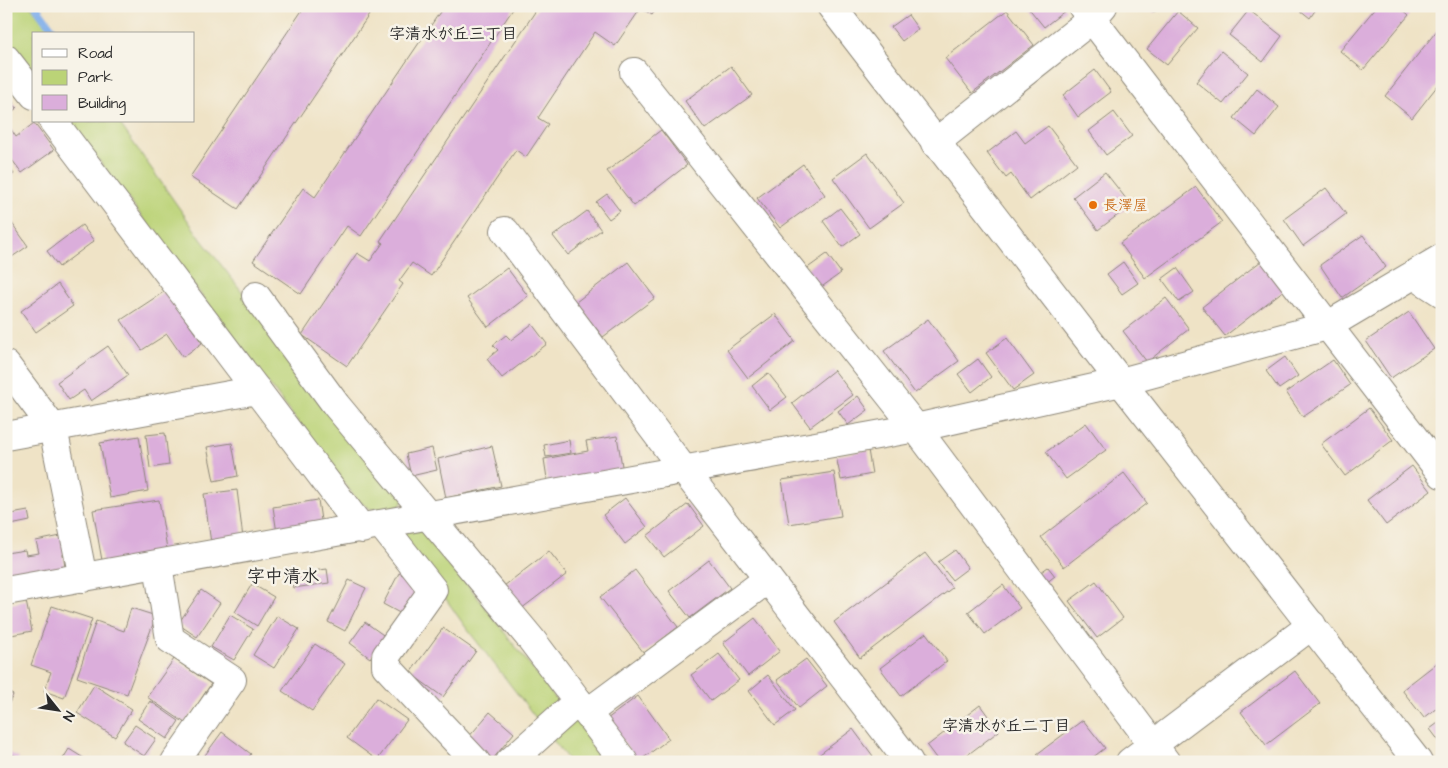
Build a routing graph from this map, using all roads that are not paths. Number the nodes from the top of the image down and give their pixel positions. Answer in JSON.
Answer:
{"nodes":[{"id":1,"x":831,"y":6,"type":"edge"},
{"id":2,"x":1093,"y":11,"type":"edge"},
{"id":3,"x":6,"y":59,"type":"edge"},
{"id":4,"x":634,"y":72,"type":"dead end"},
{"id":5,"x":32,"y":93,"type":"edge"},
{"id":6,"x":54,"y":122,"type":"edge"},
{"id":7,"x":935,"y":142,"type":"junction"},
{"id":8,"x":504,"y":231,"type":"dead end"},
{"id":9,"x":1442,"y":258,"type":"edge"},
{"id":10,"x":1414,"y":276,"type":"junction"},
{"id":11,"x":1442,"y":293,"type":"edge"},
{"id":12,"x":256,"y":296,"type":"dead end"},
{"id":13,"x":1327,"y":326,"type":"junction"},
{"id":14,"x":6,"y":365,"type":"edge"},
{"id":15,"x":1121,"y":382,"type":"junction"},
{"id":16,"x":257,"y":390,"type":"junction"},
{"id":17,"x":53,"y":428,"type":"junction"},
{"id":18,"x":916,"y":428,"type":"junction"},
{"id":19,"x":6,"y":436,"type":"edge"},
{"id":20,"x":684,"y":470,"type":"junction"},
{"id":21,"x":1442,"y":474,"type":"edge"},
{"id":22,"x":427,"y":516,"type":"junction"},
{"id":23,"x":372,"y":526,"type":"junction"},
{"id":24,"x":158,"y":565,"type":"junction"},
{"id":25,"x":83,"y":578,"type":"junction"},
{"id":26,"x":768,"y":579,"type":"junction"},
{"id":27,"x":6,"y":591,"type":"edge"},
{"id":28,"x":1312,"y":625,"type":"junction"},
{"id":29,"x":582,"y":707,"type":"junction"},
{"id":30,"x":1159,"y":753,"type":"edge"},
{"id":31,"x":175,"y":762,"type":"edge"},
{"id":32,"x":476,"y":762,"type":"edge"},
{"id":33,"x":510,"y":762,"type":"edge"},
{"id":34,"x":624,"y":762,"type":"edge"},
{"id":35,"x":909,"y":762,"type":"edge"},
{"id":36,"x":1130,"y":762,"type":"edge"},
{"id":37,"x":1418,"y":762,"type":"edge"}],
"edges":[{"from":1,"to":7,"type":"street"},
{"from":2,"to":7,"type":"street"},
{"from":2,"to":13,"type":"street"},
{"from":3,"to":5,"type":"street"},
{"from":4,"to":18,"type":"street"},
{"from":6,"to":16,"type":"street"},
{"from":7,"to":15,"type":"street"},
{"from":8,"to":20,"type":"street"},
{"from":9,"to":10,"type":"street"},
{"from":10,"to":11,"type":"street"},
{"from":10,"to":13,"type":"street"},
{"from":12,"to":22,"type":"street"},
{"from":13,"to":15,"type":"street"},
{"from":13,"to":21,"type":"street"},
{"from":14,"to":17,"type":"street"},
{"from":15,"to":18,"type":"street"},
{"from":15,"to":28,"type":"street"},
{"from":16,"to":17,"type":"street"},
{"from":16,"to":23,"type":"street"},
{"from":17,"to":19,"type":"street"},
{"from":17,"to":25,"type":"street"},
{"from":18,"to":20,"type":"street"},
{"from":18,"to":30,"type":"street"},
{"from":20,"to":22,"type":"street"},
{"from":20,"to":26,"type":"street"},
{"from":22,"to":23,"type":"street"},
{"from":22,"to":29,"type":"street"},
{"from":23,"to":24,"type":"street"},
{"from":23,"to":32,"type":"street"},
{"from":24,"to":25,"type":"street"},
{"from":24,"to":31,"type":"street"},
{"from":25,"to":27,"type":"street"},
{"from":26,"to":29,"type":"street"},
{"from":26,"to":35,"type":"street"},
{"from":28,"to":30,"type":"street"},
{"from":28,"to":37,"type":"street"},
{"from":29,"to":33,"type":"street"},
{"from":29,"to":34,"type":"street"},
{"from":30,"to":36,"type":"street"}]}
